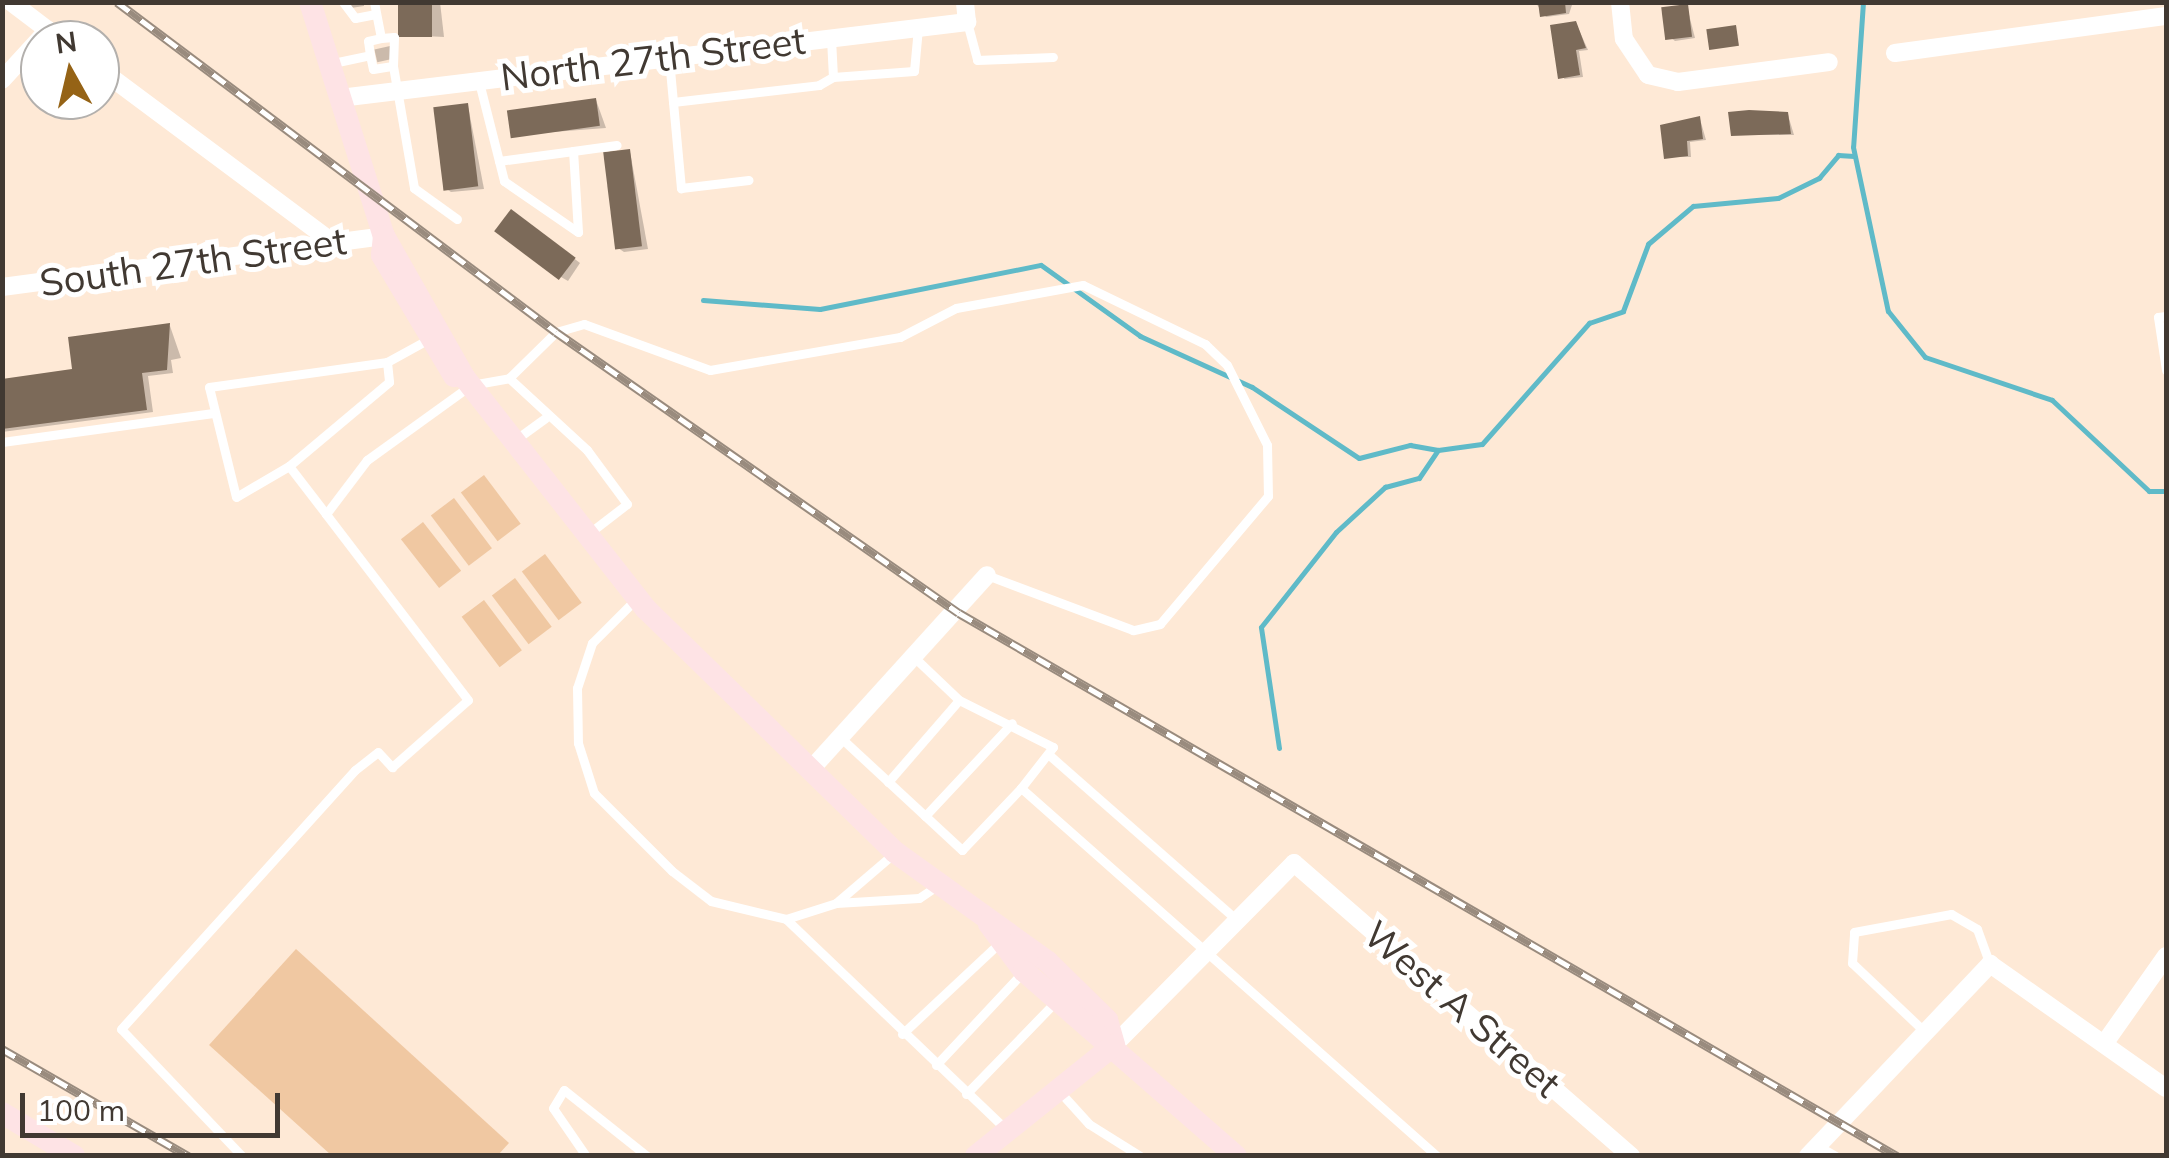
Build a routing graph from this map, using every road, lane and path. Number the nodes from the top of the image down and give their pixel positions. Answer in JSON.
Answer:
{"nodes":[{"id":1,"x":11,"y":2,"type":"edge"},
{"id":2,"x":310,"y":2,"type":"edge"},
{"id":3,"x":343,"y":2,"type":"edge"},
{"id":4,"x":1620,"y":2,"type":"edge"},
{"id":5,"x":375,"y":8,"type":"edge"},
{"id":6,"x":966,"y":12,"type":"edge"},
{"id":7,"x":2166,"y":16,"type":"edge"},
{"id":8,"x":35,"y":20,"type":"edge"},
{"id":9,"x":918,"y":28,"type":"junction"},
{"id":10,"x":381,"y":38,"type":"junction"},
{"id":11,"x":831,"y":39,"type":"junction"},
{"id":12,"x":1895,"y":53,"type":"dead end"},
{"id":13,"x":370,"y":55,"type":"junction"},
{"id":14,"x":1052,"y":57,"type":"dead end"},
{"id":15,"x":668,"y":59,"type":"junction"},
{"id":16,"x":1829,"y":62,"type":"dead end"},
{"id":17,"x":330,"y":64,"type":"junction"},
{"id":18,"x":393,"y":66,"type":"junction"},
{"id":19,"x":833,"y":76,"type":"junction"},
{"id":20,"x":479,"y":80,"type":"junction"},
{"id":21,"x":120,"y":84,"type":"edge"},
{"id":22,"x":396,"y":87,"type":"junction"},
{"id":23,"x":340,"y":98,"type":"junction"},
{"id":24,"x":673,"y":102,"type":"junction"},
{"id":25,"x":618,"y":144,"type":"dead end"},
{"id":26,"x":573,"y":151,"type":"junction"},
{"id":27,"x":498,"y":161,"type":"junction"},
{"id":28,"x":748,"y":180,"type":"dead end"},
{"id":29,"x":456,"y":219,"type":"dead end"},
{"id":30,"x":384,"y":236,"type":"junction"},
{"id":31,"x":336,"y":244,"type":"junction"},
{"id":32,"x":2,"y":288,"type":"edge"},
{"id":33,"x":2166,"y":316,"type":"edge"},
{"id":34,"x":427,"y":340,"type":"junction"},
{"id":35,"x":387,"y":362,"type":"junction"},
{"id":36,"x":2166,"y":370,"type":"edge"},
{"id":37,"x":509,"y":378,"type":"junction"},
{"id":38,"x":468,"y":381,"type":"junction"},
{"id":39,"x":215,"y":413,"type":"junction"},
{"id":40,"x":545,"y":418,"type":"junction"},
{"id":41,"x":515,"y":441,"type":"junction"},
{"id":42,"x":2,"y":442,"type":"edge"},
{"id":43,"x":289,"y":466,"type":"junction"},
{"id":44,"x":326,"y":514,"type":"junction"},
{"id":45,"x":588,"y":534,"type":"junction"},
{"id":46,"x":987,"y":575,"type":"joint"},
{"id":47,"x":637,"y":598,"type":"junction"},
{"id":48,"x":917,"y":660,"type":"junction"},
{"id":49,"x":959,"y":700,"type":"junction"},
{"id":50,"x":1012,"y":723,"type":"junction"},
{"id":51,"x":842,"y":738,"type":"junction"},
{"id":52,"x":1048,"y":754,"type":"junction"},
{"id":53,"x":813,"y":767,"type":"junction"},
{"id":54,"x":888,"y":782,"type":"junction"},
{"id":55,"x":1022,"y":788,"type":"junction"},
{"id":56,"x":925,"y":816,"type":"junction"},
{"id":57,"x":895,"y":852,"type":"junction"},
{"id":58,"x":938,"y":885,"type":"junction"},
{"id":59,"x":836,"y":902,"type":"junction"},
{"id":60,"x":786,"y":919,"type":"junction"},
{"id":61,"x":1238,"y":920,"type":"junction"},
{"id":62,"x":993,"y":934,"type":"junction"},
{"id":63,"x":1208,"y":950,"type":"junction"},
{"id":64,"x":2166,"y":956,"type":"edge"},
{"id":65,"x":1990,"y":964,"type":"junction"},
{"id":66,"x":1024,"y":972,"type":"junction"},
{"id":67,"x":1056,"y":1000,"type":"junction"},
{"id":68,"x":1926,"y":1032,"type":"junction"},
{"id":69,"x":902,"y":1034,"type":"junction"},
{"id":70,"x":2104,"y":1044,"type":"junction"},
{"id":71,"x":1114,"y":1046,"type":"junction"},
{"id":72,"x":936,"y":1065,"type":"junction"},
{"id":73,"x":2166,"y":1088,"type":"edge"},
{"id":74,"x":1058,"y":1090,"type":"junction"},
{"id":75,"x":966,"y":1094,"type":"junction"},
{"id":76,"x":2,"y":1113,"type":"edge"},
{"id":77,"x":1007,"y":1130,"type":"junction"},
{"id":78,"x":1813,"y":1151,"type":"edge"},
{"id":79,"x":74,"y":1156,"type":"edge"},
{"id":80,"x":242,"y":1156,"type":"edge"},
{"id":81,"x":586,"y":1156,"type":"edge"},
{"id":82,"x":648,"y":1156,"type":"edge"},
{"id":83,"x":976,"y":1156,"type":"edge"},
{"id":84,"x":1140,"y":1156,"type":"edge"},
{"id":85,"x":1236,"y":1156,"type":"edge"},
{"id":86,"x":1437,"y":1156,"type":"edge"},
{"id":87,"x":1630,"y":1156,"type":"edge"},
{"id":88,"x":1835,"y":1156,"type":"edge"}],
"edges":[{"from":1,"to":8,"type":"street"},
{"from":2,"to":17,"type":"main road"},
{"from":3,"to":5,"type":"lane"},
{"from":4,"to":16,"type":"street"},
{"from":5,"to":10,"type":"lane"},
{"from":6,"to":9,"type":"street","name":"North 27th Street"},
{"from":6,"to":14,"type":"lane"},
{"from":7,"to":12,"type":"street"},
{"from":9,"to":11,"type":"street","name":"North 27th Street"},
{"from":9,"to":19,"type":"lane"},
{"from":10,"to":13,"type":"lane"},
{"from":10,"to":18,"type":"lane"},
{"from":11,"to":15,"type":"street","name":"North 27th Street"},
{"from":11,"to":19,"type":"lane"},
{"from":13,"to":17,"type":"lane"},
{"from":13,"to":18,"type":"lane"},
{"from":15,"to":20,"type":"street","name":"North 27th Street"},
{"from":15,"to":24,"type":"lane"},
{"from":17,"to":23,"type":"main road"},
{"from":18,"to":22,"type":"lane"},
{"from":19,"to":24,"type":"lane"},
{"from":20,"to":22,"type":"street","name":"North 27th Street"},
{"from":20,"to":27,"type":"lane"},
{"from":21,"to":31,"type":"street"},
{"from":22,"to":23,"type":"street","name":"North 27th Street"},
{"from":22,"to":29,"type":"lane"},
{"from":23,"to":30,"type":"main road"},
{"from":24,"to":28,"type":"lane"},
{"from":25,"to":26,"type":"lane"},
{"from":26,"to":27,"type":"lane"},
{"from":26,"to":27,"type":"lane"},
{"from":30,"to":31,"type":"street","name":"South 27th Street"},
{"from":30,"to":34,"type":"main road"},
{"from":30,"to":38,"type":"main road"},
{"from":31,"to":32,"type":"street","name":"South 27th Street"},
{"from":33,"to":36,"type":"lane"},
{"from":34,"to":35,"type":"lane"},
{"from":34,"to":38,"type":"main road"},
{"from":35,"to":39,"type":"lane"},
{"from":35,"to":43,"type":"lane"},
{"from":37,"to":38,"type":"lane"},
{"from":37,"to":40,"type":"lane"},
{"from":37,"to":46,"type":"lane"},
{"from":38,"to":41,"type":"main road"},
{"from":38,"to":44,"type":"lane"},
{"from":39,"to":42,"type":"lane"},
{"from":39,"to":43,"type":"lane"},
{"from":40,"to":41,"type":"lane"},
{"from":40,"to":45,"type":"lane"},
{"from":41,"to":45,"type":"main road"},
{"from":43,"to":44,"type":"lane"},
{"from":44,"to":80,"type":"lane"},
{"from":45,"to":47,"type":"main road"},
{"from":46,"to":48,"type":"street"},
{"from":47,"to":53,"type":"main road"},
{"from":47,"to":60,"type":"lane"},
{"from":48,"to":49,"type":"lane"},
{"from":48,"to":51,"type":"street"},
{"from":49,"to":50,"type":"lane"},
{"from":49,"to":54,"type":"lane"},
{"from":50,"to":52,"type":"lane"},
{"from":50,"to":56,"type":"lane"},
{"from":51,"to":53,"type":"street"},
{"from":51,"to":54,"type":"lane"},
{"from":52,"to":55,"type":"lane"},
{"from":52,"to":61,"type":"lane"},
{"from":53,"to":57,"type":"main road"},
{"from":54,"to":56,"type":"lane"},
{"from":55,"to":56,"type":"lane"},
{"from":55,"to":63,"type":"lane"},
{"from":57,"to":58,"type":"main road"},
{"from":57,"to":59,"type":"lane"},
{"from":58,"to":59,"type":"lane"},
{"from":58,"to":62,"type":"main road"},
{"from":59,"to":60,"type":"lane"},
{"from":60,"to":69,"type":"lane"},
{"from":61,"to":63,"type":"street"},
{"from":61,"to":87,"type":"street","name":"West A Street"},
{"from":62,"to":66,"type":"main road"},
{"from":62,"to":69,"type":"lane"},
{"from":62,"to":71,"type":"main road"},
{"from":63,"to":71,"type":"street"},
{"from":63,"to":86,"type":"lane"},
{"from":64,"to":70,"type":"street"},
{"from":65,"to":68,"type":"street"},
{"from":65,"to":68,"type":"lane"},
{"from":65,"to":70,"type":"street"},
{"from":66,"to":67,"type":"main road"},
{"from":66,"to":72,"type":"lane"},
{"from":67,"to":71,"type":"main road"},
{"from":67,"to":75,"type":"lane"},
{"from":68,"to":78,"type":"street"},
{"from":69,"to":72,"type":"lane"},
{"from":70,"to":73,"type":"street"},
{"from":71,"to":74,"type":"main road"},
{"from":71,"to":85,"type":"main road"},
{"from":72,"to":75,"type":"lane"},
{"from":74,"to":77,"type":"main road"},
{"from":74,"to":84,"type":"lane"},
{"from":75,"to":77,"type":"lane"},
{"from":76,"to":79,"type":"main road"},
{"from":77,"to":83,"type":"main road"},
{"from":78,"to":88,"type":"lane"},
{"from":81,"to":82,"type":"lane"}]}
